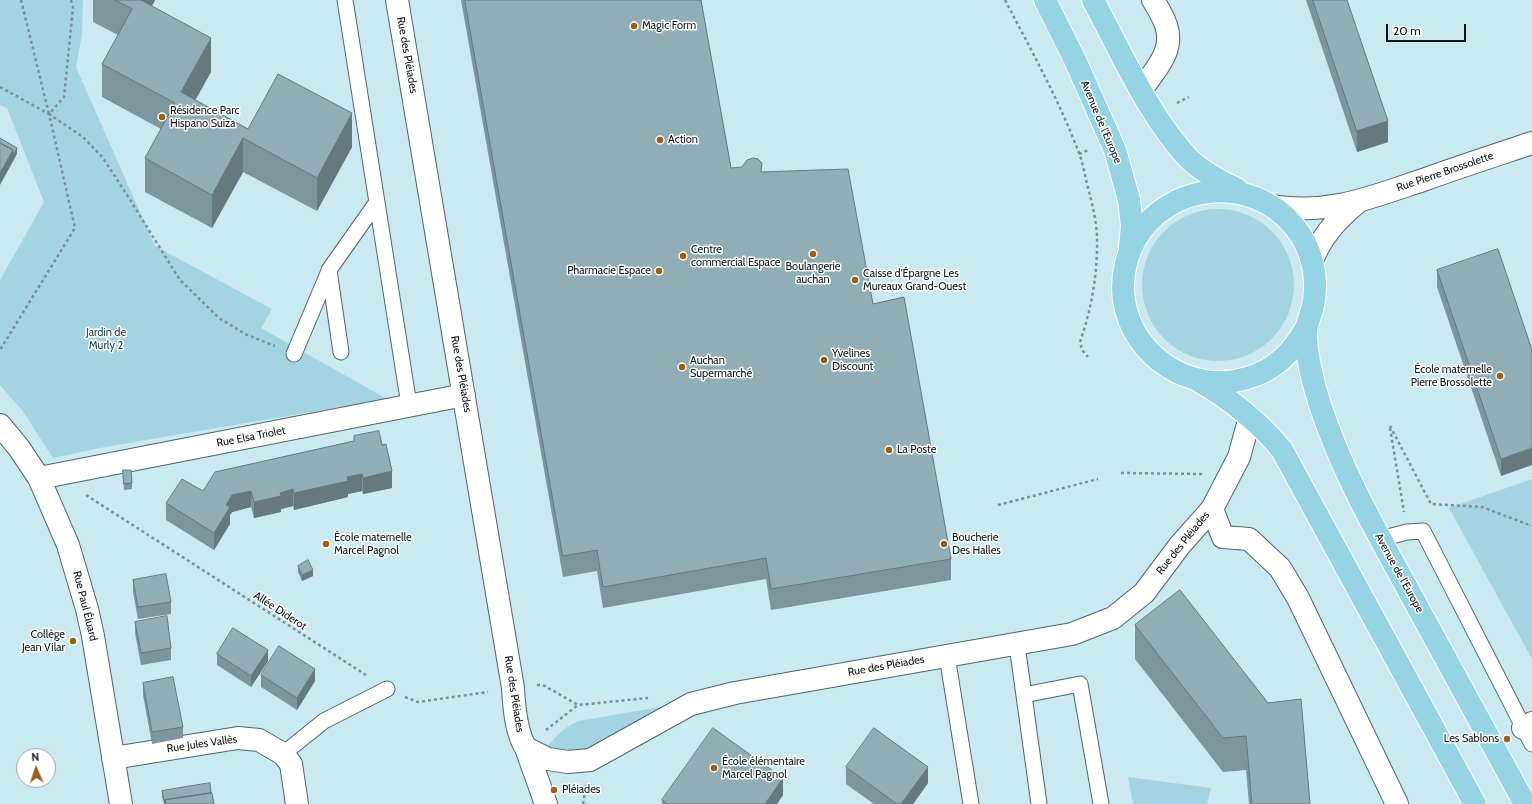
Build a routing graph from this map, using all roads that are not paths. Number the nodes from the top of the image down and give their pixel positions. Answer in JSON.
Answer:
{"nodes":[{"id":1,"x":345,"y":0,"type":"edge"},
{"id":2,"x":397,"y":0,"type":"edge"},
{"id":3,"x":1045,"y":0,"type":"edge"},
{"id":4,"x":1093,"y":0,"type":"edge"},
{"id":5,"x":1153,"y":0,"type":"edge"},
{"id":6,"x":1141,"y":90,"type":"junction"},
{"id":7,"x":1532,"y":142,"type":"edge"},
{"id":8,"x":1249,"y":195,"type":"junction"},
{"id":9,"x":377,"y":202,"type":"junction"},
{"id":10,"x":1358,"y":202,"type":"junction"},
{"id":11,"x":1272,"y":206,"type":"junction"},
{"id":12,"x":1130,"y":251,"type":"junction"},
{"id":13,"x":1312,"y":261,"type":"junction"},
{"id":14,"x":329,"y":270,"type":"junction"},
{"id":15,"x":1306,"y":328,"type":"junction"},
{"id":16,"x":340,"y":352,"type":"dead end"},
{"id":17,"x":294,"y":354,"type":"road end"},
{"id":18,"x":1198,"y":380,"type":"junction"},
{"id":19,"x":464,"y":394,"type":"junction"},
{"id":20,"x":409,"y":405,"type":"junction"},
{"id":21,"x":1250,"y":417,"type":"junction"},
{"id":22,"x":0,"y":425,"type":"edge"},
{"id":23,"x":47,"y":477,"type":"junction"},
{"id":24,"x":1212,"y":508,"type":"junction"},
{"id":25,"x":1380,"y":539,"type":"junction"},
{"id":26,"x":1017,"y":645,"type":"junction"},
{"id":27,"x":947,"y":656,"type":"junction"},
{"id":28,"x":387,"y":689,"type":"road end"},
{"id":29,"x":1024,"y":695,"type":"junction"},
{"id":30,"x":1529,"y":732,"type":"edge"},
{"id":31,"x":524,"y":745,"type":"junction"},
{"id":32,"x":283,"y":754,"type":"junction"},
{"id":33,"x":113,"y":758,"type":"junction"},
{"id":34,"x":120,"y":804,"type":"edge"},
{"id":35,"x":297,"y":804,"type":"edge"},
{"id":36,"x":546,"y":804,"type":"edge"},
{"id":37,"x":971,"y":804,"type":"edge"},
{"id":38,"x":1040,"y":804,"type":"edge"},
{"id":39,"x":1101,"y":804,"type":"edge"},
{"id":40,"x":1397,"y":804,"type":"edge"},
{"id":41,"x":1475,"y":804,"type":"edge"},
{"id":42,"x":1525,"y":804,"type":"edge"}],
"edges":[{"from":1,"to":9,"type":"lane"},
{"from":2,"to":19,"type":"street","name":"Rue des Pléiades"},
{"from":3,"to":12,"type":"main road","name":"Avenue de l'Europe"},
{"from":4,"to":6,"type":"main road"},
{"from":5,"to":6,"type":"street"},
{"from":6,"to":8,"type":"main road"},
{"from":7,"to":10,"type":"street","name":"Rue Pierre Brossolette"},
{"from":8,"to":11,"type":"main road"},
{"from":8,"to":12,"type":"main road"},
{"from":9,"to":14,"type":"lane"},
{"from":9,"to":20,"type":"lane"},
{"from":10,"to":11,"type":"street","name":"Rue Pierre Brossolette"},
{"from":10,"to":13,"type":"street","name":"Rue Pierre Brossolette"},
{"from":11,"to":13,"type":"main road"},
{"from":12,"to":18,"type":"main road"},
{"from":13,"to":15,"type":"main road"},
{"from":14,"to":16,"type":"lane"},
{"from":14,"to":17,"type":"lane"},
{"from":15,"to":18,"type":"main road"},
{"from":15,"to":25,"type":"main road","name":"Avenue de l'Europe"},
{"from":18,"to":21,"type":"main road"},
{"from":19,"to":20,"type":"street","name":"Rue Elsa Triolet"},
{"from":19,"to":31,"type":"street","name":"Rue des Pléiades"},
{"from":20,"to":23,"type":"street","name":"Rue Elsa Triolet"},
{"from":21,"to":24,"type":"street","name":"Rue des Pléiades"},
{"from":21,"to":41,"type":"main road"},
{"from":22,"to":23,"type":"street","name":"Rue Paul Éluard"},
{"from":23,"to":33,"type":"street","name":"Rue Paul Éluard"},
{"from":24,"to":26,"type":"street","name":"Rue des Pléiades"},
{"from":24,"to":40,"type":"street","name":"Rue des Pléiades"},
{"from":25,"to":30,"type":"lane"},
{"from":25,"to":42,"type":"main road","name":"Avenue de l'Europe"},
{"from":26,"to":27,"type":"street","name":"Rue des Pléiades"},
{"from":26,"to":29,"type":"lane"},
{"from":27,"to":31,"type":"street","name":"Rue des Pléiades"},
{"from":27,"to":37,"type":"lane"},
{"from":28,"to":32,"type":"lane"},
{"from":29,"to":38,"type":"lane"},
{"from":29,"to":39,"type":"lane"},
{"from":31,"to":36,"type":"street","name":"Rue des Pléiades"},
{"from":32,"to":33,"type":"street","name":"Rue Jules Vallès"},
{"from":32,"to":35,"type":"street"},
{"from":33,"to":34,"type":"street","name":"Rue Paul Éluard"}]}
